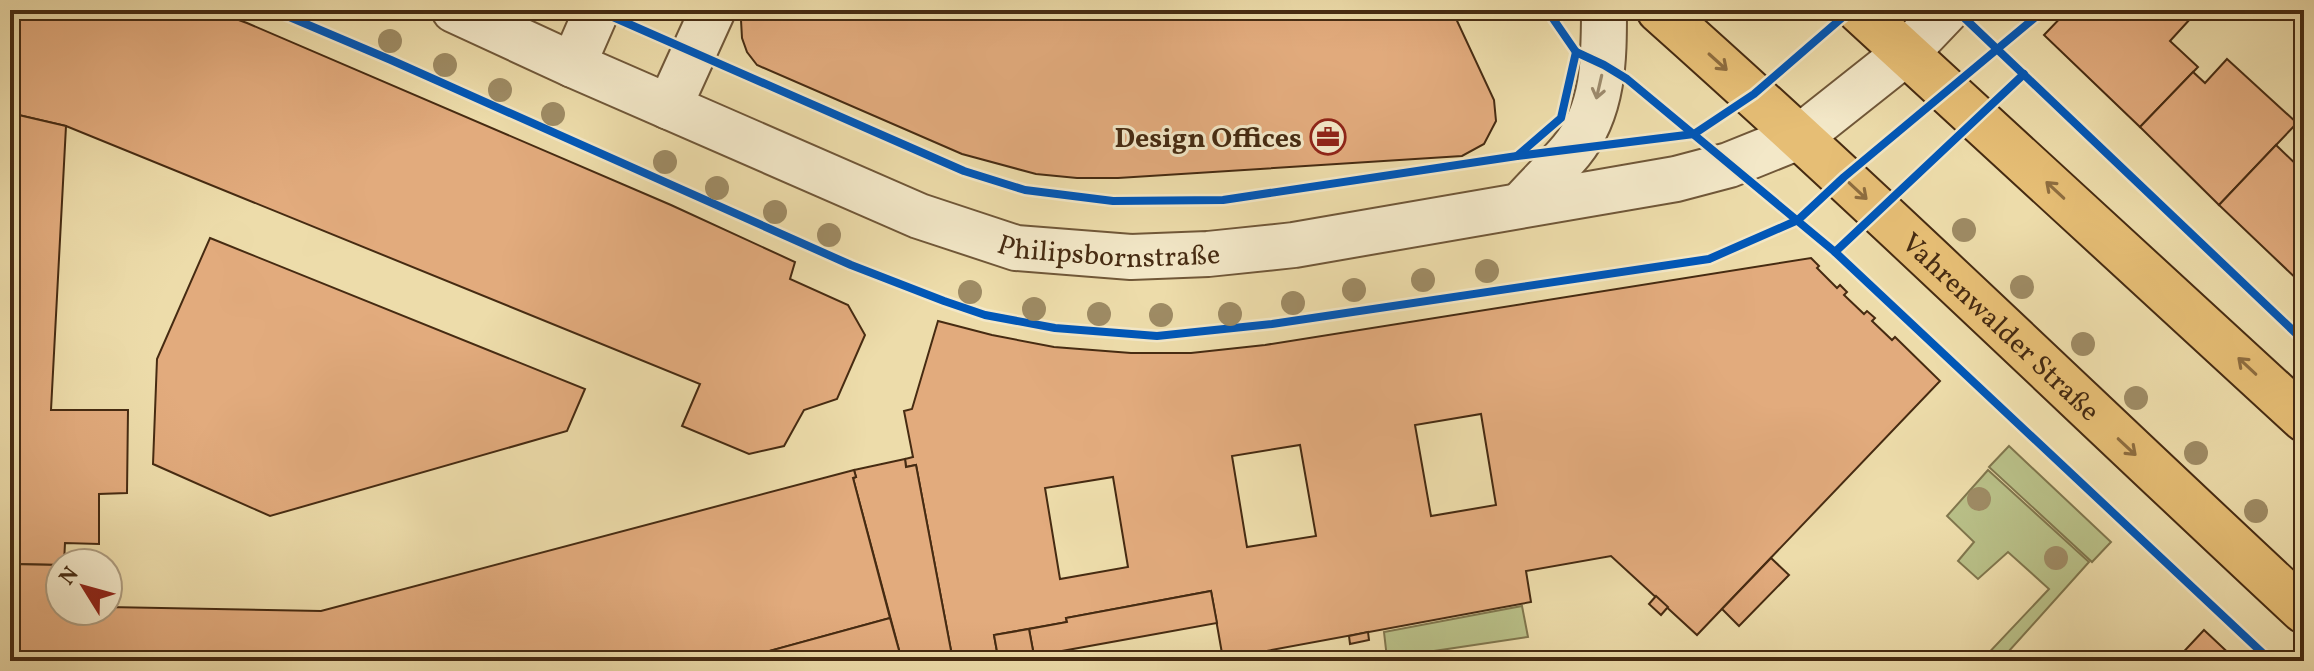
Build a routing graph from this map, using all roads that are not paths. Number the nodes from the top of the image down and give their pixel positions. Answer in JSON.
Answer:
{"nodes":[{"id":1,"x":454,"y":10,"type":"edge"},
{"id":2,"x":597,"y":10,"type":"edge"},
{"id":3,"x":713,"y":10,"type":"edge"},
{"id":4,"x":1604,"y":10,"type":"edge"},
{"id":5,"x":1659,"y":10,"type":"edge"},
{"id":6,"x":1859,"y":10,"type":"edge"},
{"id":7,"x":1947,"y":10,"type":"edge"},
{"id":8,"x":1907,"y":52,"type":"junction"},
{"id":9,"x":573,"y":65,"type":"junction"},
{"id":10,"x":669,"y":107,"type":"junction"},
{"id":11,"x":1801,"y":136,"type":"junction"},
{"id":12,"x":1521,"y":205,"type":"junction"},
{"id":13,"x":2304,"y":419,"type":"edge"},
{"id":14,"x":2304,"y":611,"type":"edge"}],
"edges":[{"from":1,"to":9,"type":"street","name":"Philipsbornstraße"},
{"from":2,"to":9,"type":"street"},
{"from":3,"to":10,"type":"street"},
{"from":4,"to":12,"type":"street","one_way":true},
{"from":5,"to":11,"type":"main road","name":"Vahrenwalder Straße","one_way":true},
{"from":6,"to":8,"type":"main road"},
{"from":7,"to":8,"type":"street","name":"Philipsbornstraße"},
{"from":8,"to":11,"type":"street","name":"Philipsbornstraße"},
{"from":13,"to":8,"type":"main road","one_way":true},
{"from":9,"to":10,"type":"street","name":"Philipsbornstraße"},
{"from":10,"to":12,"type":"street","name":"Philipsbornstraße"},
{"from":11,"to":12,"type":"street","name":"Philipsbornstraße"},
{"from":11,"to":14,"type":"main road","name":"Vahrenwalder Straße","one_way":true}]}
